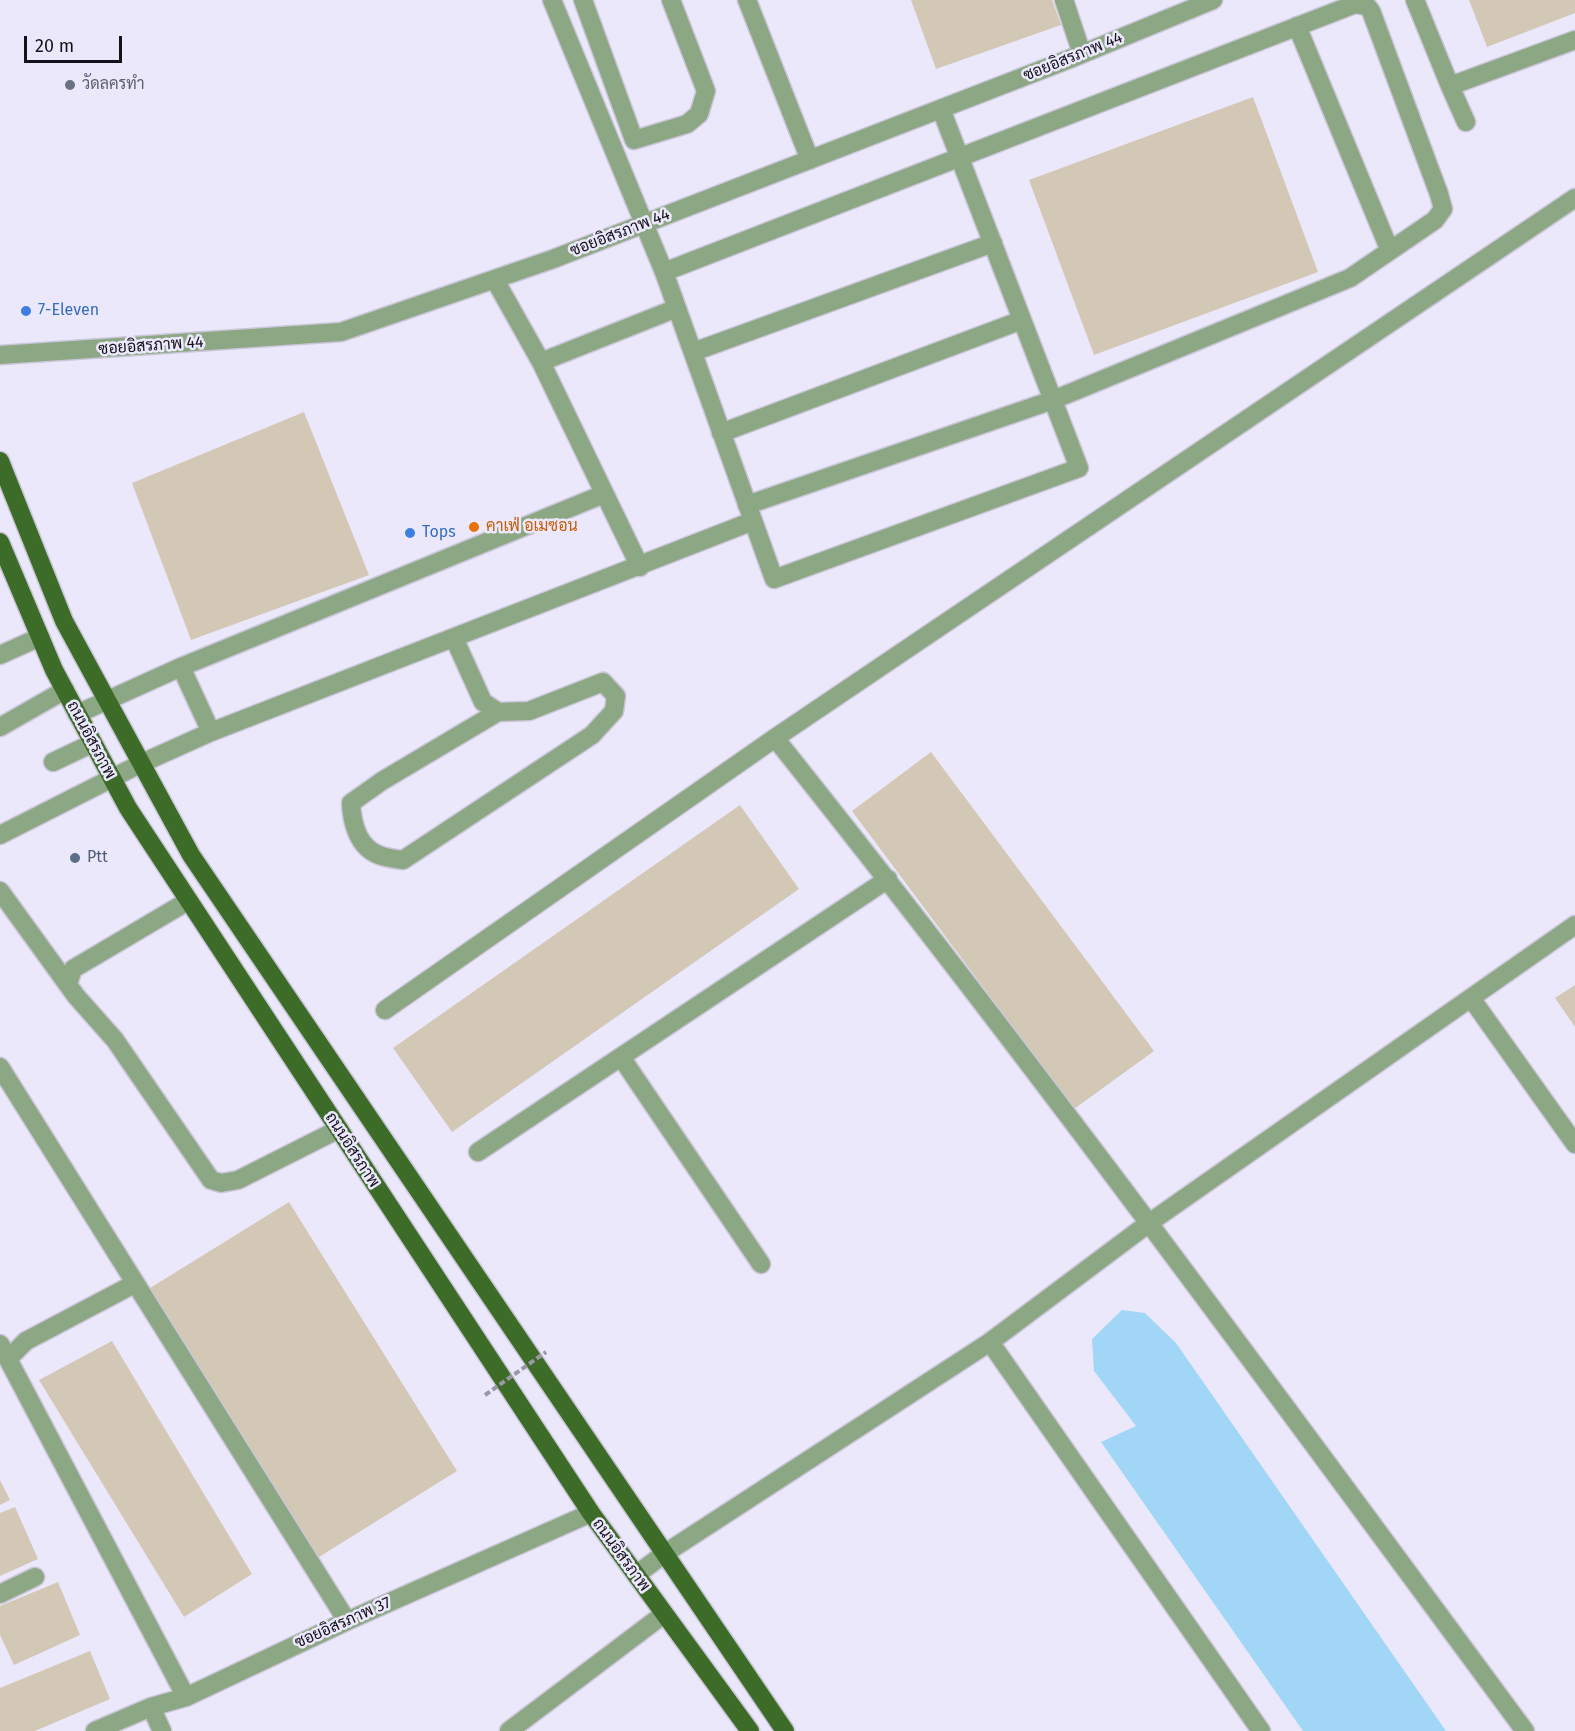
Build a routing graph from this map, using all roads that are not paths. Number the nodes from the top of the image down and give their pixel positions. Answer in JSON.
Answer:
{"nodes":[{"id":1,"x":552,"y":0,"type":"edge"},
{"id":2,"x":583,"y":0,"type":"edge"},
{"id":3,"x":671,"y":0,"type":"edge"},
{"id":4,"x":747,"y":0,"type":"edge"},
{"id":5,"x":1065,"y":0,"type":"edge"},
{"id":6,"x":1213,"y":0,"type":"edge"},
{"id":7,"x":1415,"y":0,"type":"edge"},
{"id":8,"x":1298,"y":26,"type":"junction"},
{"id":9,"x":1575,"y":40,"type":"edge"},
{"id":10,"x":1082,"y":54,"type":"junction"},
{"id":11,"x":1449,"y":86,"type":"junction"},
{"id":12,"x":940,"y":109,"type":"junction"},
{"id":13,"x":1466,"y":122,"type":"dead end"},
{"id":14,"x":959,"y":157,"type":"junction"},
{"id":15,"x":810,"y":160,"type":"junction"},
{"id":16,"x":1573,"y":204,"type":"edge"},
{"id":17,"x":644,"y":223,"type":"junction"},
{"id":18,"x":993,"y":243,"type":"junction"},
{"id":19,"x":1390,"y":251,"type":"junction"},
{"id":20,"x":664,"y":272,"type":"junction"},
{"id":21,"x":495,"y":280,"type":"junction"},
{"id":22,"x":677,"y":308,"type":"junction"},
{"id":23,"x":1022,"y":320,"type":"junction"},
{"id":24,"x":693,"y":352,"type":"junction"},
{"id":25,"x":0,"y":356,"type":"edge"},
{"id":26,"x":541,"y":362,"type":"junction"},
{"id":27,"x":1053,"y":400,"type":"junction"},
{"id":28,"x":721,"y":433,"type":"junction"},
{"id":29,"x":0,"y":460,"type":"edge"},
{"id":30,"x":604,"y":494,"type":"junction"},
{"id":31,"x":750,"y":513,"type":"junction"},
{"id":32,"x":0,"y":542,"type":"edge"},
{"id":33,"x":640,"y":567,"type":"junction"},
{"id":34,"x":40,"y":637,"type":"junction"},
{"id":35,"x":454,"y":638,"type":"junction"},
{"id":36,"x":0,"y":655,"type":"edge"},
{"id":37,"x":181,"y":667,"type":"junction"},
{"id":38,"x":65,"y":690,"type":"junction"},
{"id":39,"x":107,"y":700,"type":"junction"},
{"id":40,"x":498,"y":712,"type":"junction"},
{"id":41,"x":78,"y":714,"type":"junction"},
{"id":42,"x":0,"y":727,"type":"edge"},
{"id":43,"x":211,"y":732,"type":"junction"},
{"id":44,"x":775,"y":738,"type":"junction"},
{"id":45,"x":93,"y":743,"type":"junction"},
{"id":46,"x":53,"y":762,"type":"dead end"},
{"id":47,"x":142,"y":764,"type":"junction"},
{"id":48,"x":112,"y":778,"type":"junction"},
{"id":49,"x":0,"y":835,"type":"edge"},
{"id":50,"x":888,"y":879,"type":"junction"},
{"id":51,"x":0,"y":891,"type":"edge"},
{"id":52,"x":188,"y":901,"type":"junction"},
{"id":53,"x":1575,"y":925,"type":"edge"},
{"id":54,"x":68,"y":984,"type":"junction"},
{"id":55,"x":1471,"y":998,"type":"junction"},
{"id":56,"x":385,"y":1010,"type":"dead end"},
{"id":57,"x":621,"y":1057,"type":"junction"},
{"id":58,"x":0,"y":1067,"type":"edge"},
{"id":59,"x":339,"y":1129,"type":"junction"},
{"id":60,"x":1575,"y":1144,"type":"edge"},
{"id":61,"x":478,"y":1152,"type":"dead end"},
{"id":62,"x":1149,"y":1223,"type":"junction"},
{"id":63,"x":761,"y":1264,"type":"dead end"},
{"id":64,"x":134,"y":1284,"type":"junction"},
{"id":65,"x":990,"y":1342,"type":"junction"},
{"id":66,"x":4,"y":1351,"type":"edge"},
{"id":67,"x":591,"y":1513,"type":"junction"},
{"id":68,"x":664,"y":1554,"type":"junction"},
{"id":69,"x":636,"y":1575,"type":"junction"},
{"id":70,"x":34,"y":1577,"type":"dead end"},
{"id":71,"x":0,"y":1594,"type":"edge"},
{"id":72,"x":664,"y":1614,"type":"junction"},
{"id":73,"x":347,"y":1621,"type":"junction"},
{"id":74,"x":186,"y":1697,"type":"junction"},
{"id":75,"x":151,"y":1707,"type":"junction"},
{"id":76,"x":95,"y":1731,"type":"edge"},
{"id":77,"x":162,"y":1731,"type":"edge"},
{"id":78,"x":508,"y":1731,"type":"edge"},
{"id":79,"x":750,"y":1731,"type":"edge"},
{"id":80,"x":785,"y":1731,"type":"edge"},
{"id":81,"x":1261,"y":1731,"type":"edge"},
{"id":82,"x":1525,"y":1731,"type":"edge"}],
"edges":[{"from":1,"to":17,"type":"street"},
{"from":2,"to":3,"type":"street"},
{"from":4,"to":15,"type":"street"},
{"from":5,"to":10,"type":"street"},
{"from":6,"to":10,"type":"street","name":"ซอยอิสรภาพ 44"},
{"from":7,"to":11,"type":"street"},
{"from":8,"to":14,"type":"street"},
{"from":8,"to":19,"type":"street"},
{"from":8,"to":19,"type":"street"},
{"from":9,"to":11,"type":"street"},
{"from":10,"to":12,"type":"street","name":"ซอยอิสรภาพ 44"},
{"from":11,"to":13,"type":"street"},
{"from":12,"to":14,"type":"street"},
{"from":12,"to":15,"type":"street","name":"ซอยอิสรภาพ 44"},
{"from":14,"to":18,"type":"street"},
{"from":14,"to":20,"type":"street"},
{"from":15,"to":17,"type":"street","name":"ซอยอิสรภาพ 44"},
{"from":16,"to":44,"type":"street"},
{"from":17,"to":20,"type":"street"},
{"from":17,"to":21,"type":"street","name":"ซอยอิสรภาพ 44"},
{"from":18,"to":23,"type":"street"},
{"from":18,"to":24,"type":"street"},
{"from":19,"to":27,"type":"street"},
{"from":20,"to":22,"type":"street"},
{"from":21,"to":25,"type":"street","name":"ซอยอิสรภาพ 44"},
{"from":21,"to":26,"type":"street"},
{"from":22,"to":24,"type":"street"},
{"from":22,"to":26,"type":"street"},
{"from":23,"to":27,"type":"street"},
{"from":23,"to":28,"type":"street"},
{"from":24,"to":28,"type":"street"},
{"from":26,"to":30,"type":"street"},
{"from":27,"to":31,"type":"street"},
{"from":27,"to":31,"type":"street"},
{"from":28,"to":31,"type":"street"},
{"from":29,"to":39,"type":"main road"},
{"from":30,"to":33,"type":"street"},
{"from":30,"to":37,"type":"street"},
{"from":31,"to":33,"type":"street"},
{"from":32,"to":34,"type":"main road","name":"ถนนอิสรภาพ"},
{"from":33,"to":35,"type":"street"},
{"from":34,"to":36,"type":"street"},
{"from":34,"to":38,"type":"main road","name":"ถนนอิสรภาพ"},
{"from":35,"to":40,"type":"street"},
{"from":35,"to":43,"type":"street"},
{"from":37,"to":39,"type":"street"},
{"from":37,"to":43,"type":"street"},
{"from":38,"to":41,"type":"main road","name":"ถนนอิสรภาพ"},
{"from":38,"to":42,"type":"street"},
{"from":39,"to":41,"type":"street"},
{"from":39,"to":47,"type":"main road"},
{"from":40,"to":40,"type":"street"},
{"from":41,"to":45,"type":"main road","name":"ถนนอิสรภาพ"},
{"from":43,"to":47,"type":"street"},
{"from":44,"to":50,"type":"street"},
{"from":44,"to":56,"type":"street"},
{"from":45,"to":46,"type":"street"},
{"from":45,"to":48,"type":"main road","name":"ถนนอิสรภาพ"},
{"from":47,"to":48,"type":"street"},
{"from":47,"to":68,"type":"main road"},
{"from":48,"to":49,"type":"street"},
{"from":48,"to":52,"type":"main road","name":"ถนนอิสรภาพ"},
{"from":50,"to":57,"type":"street"},
{"from":50,"to":62,"type":"street"},
{"from":51,"to":54,"type":"street"},
{"from":52,"to":54,"type":"street"},
{"from":52,"to":59,"type":"main road","name":"ถนนอิสรภาพ"},
{"from":53,"to":55,"type":"street"},
{"from":54,"to":59,"type":"street"},
{"from":55,"to":60,"type":"street"},
{"from":55,"to":62,"type":"street"},
{"from":57,"to":61,"type":"street"},
{"from":57,"to":63,"type":"street"},
{"from":58,"to":64,"type":"street"},
{"from":59,"to":67,"type":"main road","name":"ถนนอิสรภาพ"},
{"from":62,"to":65,"type":"street"},
{"from":62,"to":82,"type":"street"},
{"from":64,"to":66,"type":"street"},
{"from":64,"to":73,"type":"street"},
{"from":65,"to":68,"type":"street"},
{"from":65,"to":81,"type":"street"},
{"from":66,"to":74,"type":"street"},
{"from":67,"to":69,"type":"main road","name":"ถนนอิสรภาพ"},
{"from":67,"to":73,"type":"street","name":"ซอยอิสรภาพ 37"},
{"from":68,"to":69,"type":"street"},
{"from":68,"to":80,"type":"main road"},
{"from":69,"to":72,"type":"main road","name":"ถนนอิสรภาพ"},
{"from":70,"to":71,"type":"street"},
{"from":72,"to":78,"type":"street"},
{"from":72,"to":79,"type":"main road","name":"ถนนอิสรภาพ"},
{"from":73,"to":74,"type":"street","name":"ซอยอิสรภาพ 37"},
{"from":74,"to":75,"type":"street","name":"ซอยอิสรภาพ 37"},
{"from":75,"to":76,"type":"street","name":"ซอยอิสรภาพ 37"},
{"from":75,"to":77,"type":"street"}]}
